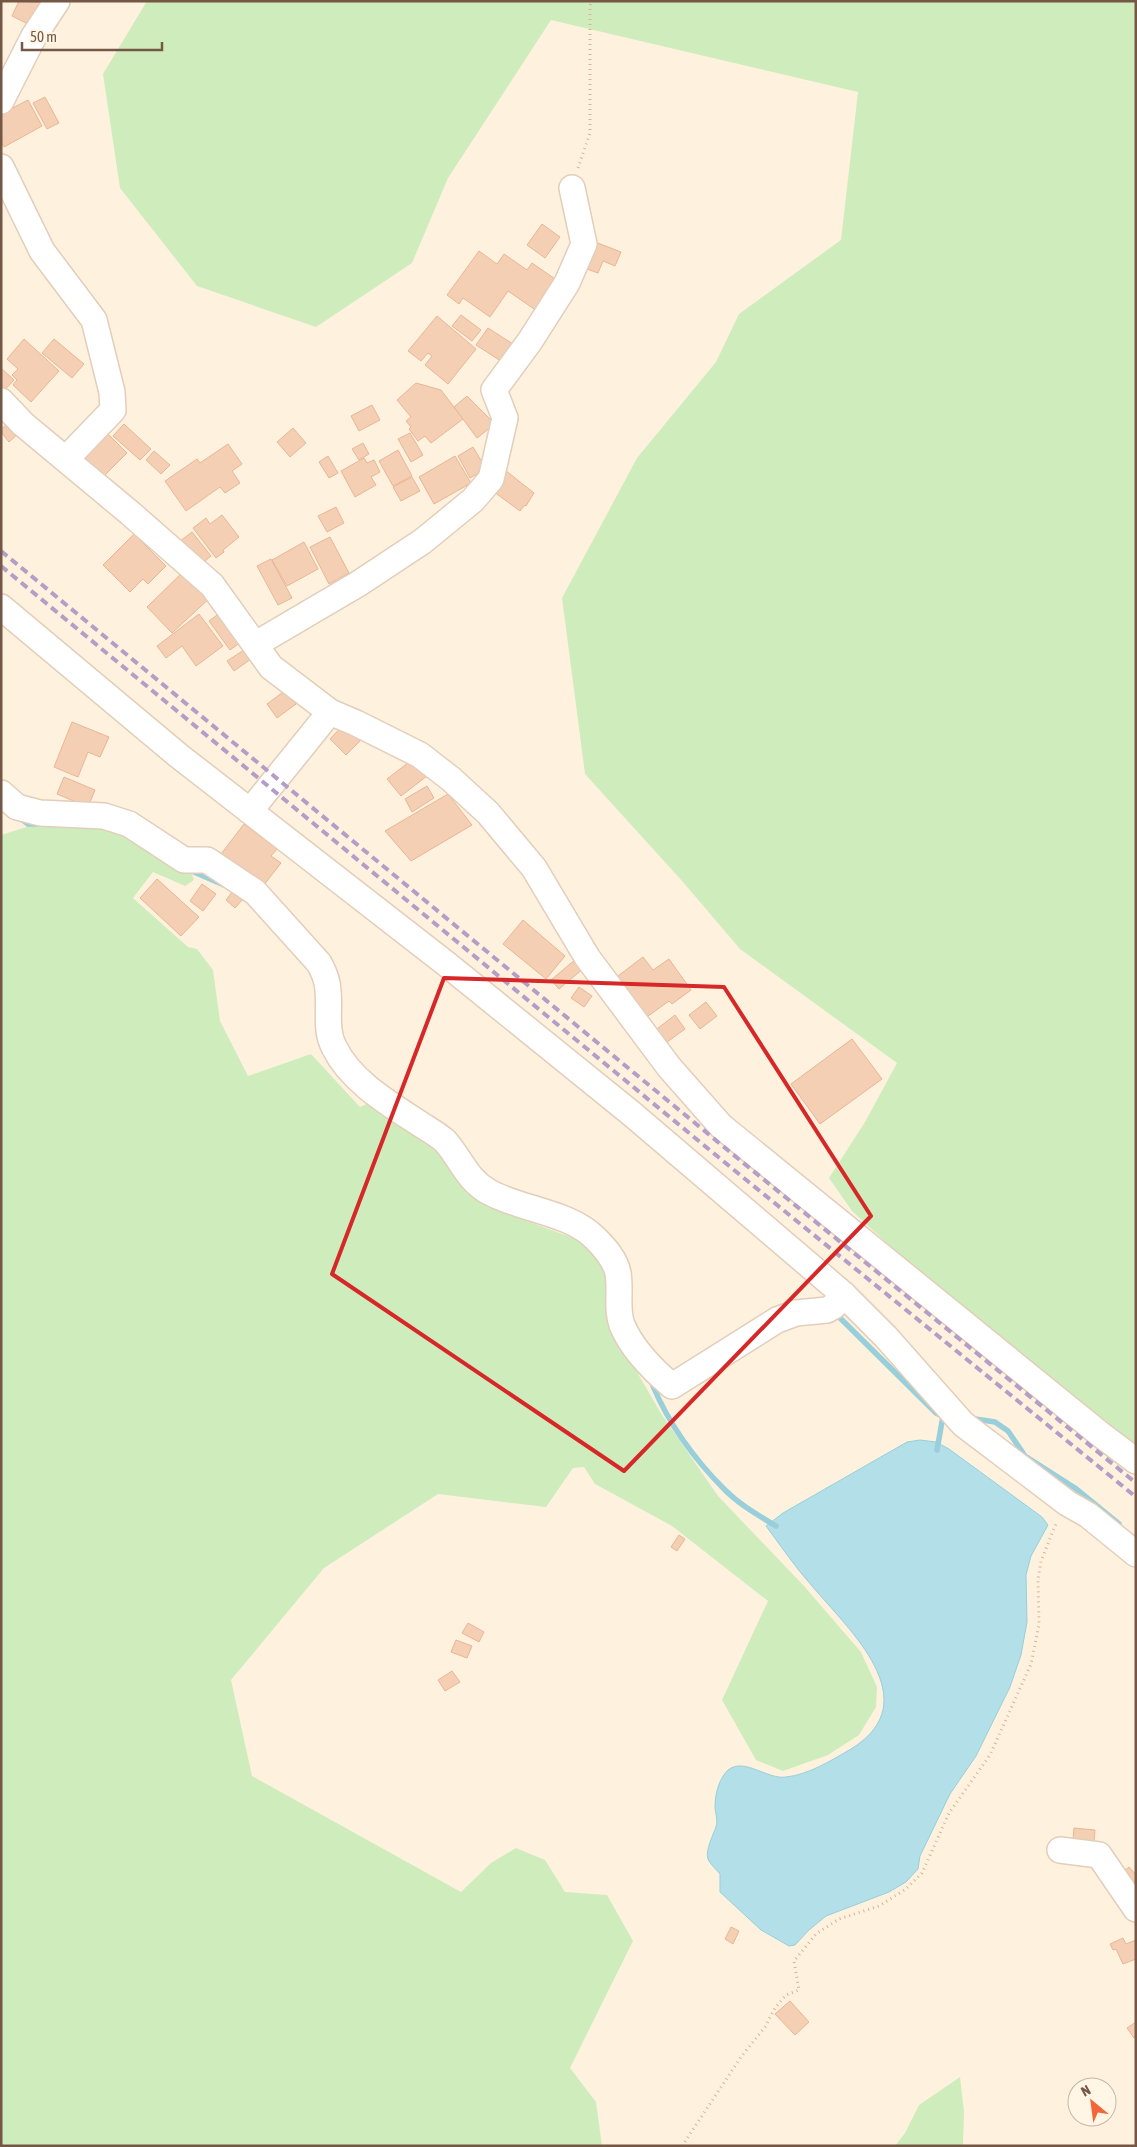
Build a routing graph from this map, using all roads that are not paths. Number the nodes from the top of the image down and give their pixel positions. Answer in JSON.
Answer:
{"nodes":[{"id":1,"x":57,"y":1,"type":"edge"},
{"id":2,"x":1,"y":101,"type":"edge"},
{"id":3,"x":1,"y":167,"type":"edge"},
{"id":4,"x":572,"y":188,"type":"road end"},
{"id":5,"x":1,"y":401,"type":"edge"},
{"id":6,"x":66,"y":459,"type":"junction"},
{"id":7,"x":1,"y":607,"type":"edge"},
{"id":8,"x":256,"y":644,"type":"junction"},
{"id":9,"x":330,"y":712,"type":"junction"},
{"id":10,"x":1,"y":793,"type":"edge"},
{"id":11,"x":250,"y":811,"type":"junction"},
{"id":12,"x":834,"y":1303,"type":"junction"},
{"id":13,"x":1136,"y":1461,"type":"edge"},
{"id":14,"x":1136,"y":1554,"type":"edge"},
{"id":15,"x":1060,"y":1850,"type":"dead end"},
{"id":16,"x":1136,"y":1909,"type":"edge"}],
"edges":[{"from":1,"to":2,"type":"street"},
{"from":3,"to":6,"type":"street"},
{"from":4,"to":8,"type":"street"},
{"from":5,"to":6,"type":"street"},
{"from":6,"to":8,"type":"street"},
{"from":7,"to":11,"type":"street"},
{"from":8,"to":9,"type":"street"},
{"from":9,"to":11,"type":"street"},
{"from":9,"to":13,"type":"street"},
{"from":10,"to":12,"type":"street"},
{"from":11,"to":12,"type":"street"},
{"from":12,"to":14,"type":"street"},
{"from":15,"to":16,"type":"street"}]}
